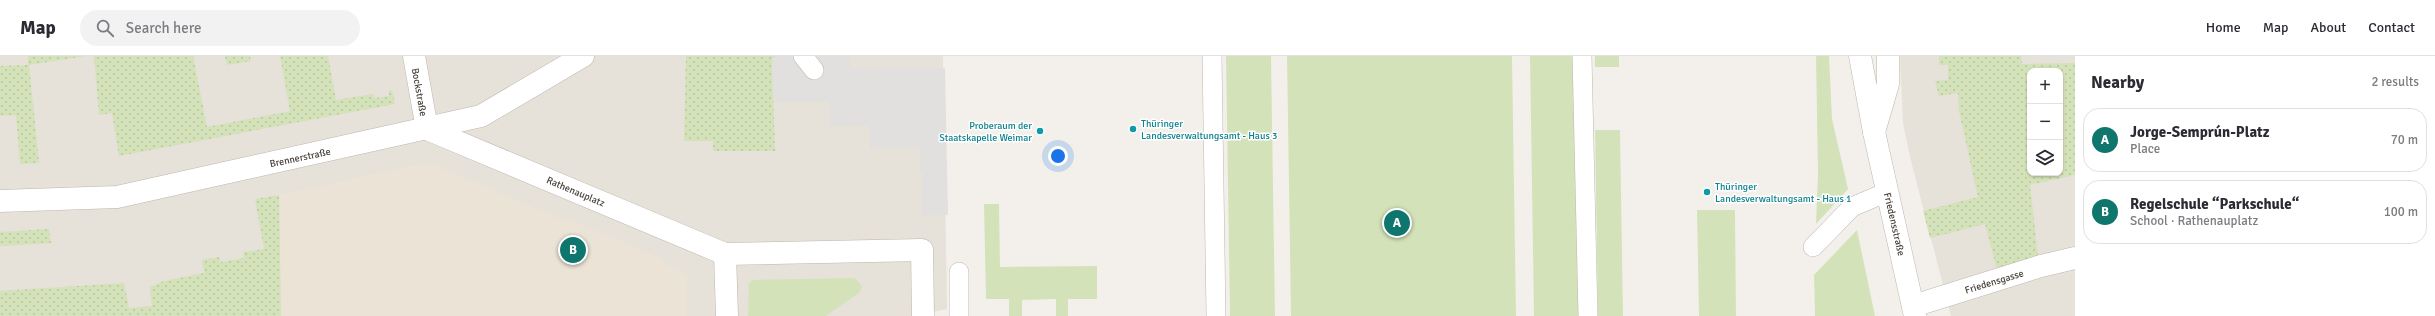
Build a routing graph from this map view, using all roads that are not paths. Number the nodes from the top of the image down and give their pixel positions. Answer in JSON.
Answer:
{"nodes":[{"id":1,"x":414,"y":56,"type":"edge"},
{"id":2,"x":583,"y":56,"type":"edge"},
{"id":3,"x":1212,"y":56,"type":"edge"},
{"id":4,"x":1582,"y":56,"type":"edge"},
{"id":5,"x":1860,"y":56,"type":"edge"},
{"id":6,"x":1888,"y":56,"type":"edge"},
{"id":7,"x":427,"y":129,"type":"junction"},
{"id":8,"x":1874,"y":132,"type":"junction"},
{"id":9,"x":1887,"y":192,"type":"junction"},
{"id":10,"x":0,"y":201,"type":"edge"},
{"id":11,"x":1813,"y":247,"type":"dead end"},
{"id":12,"x":725,"y":254,"type":"junction"},
{"id":13,"x":2075,"y":258,"type":"edge"},
{"id":14,"x":958,"y":272,"type":"dead end"},
{"id":15,"x":1914,"y":311,"type":"edge"},
{"id":16,"x":727,"y":316,"type":"edge"},
{"id":17,"x":923,"y":316,"type":"edge"},
{"id":18,"x":959,"y":316,"type":"edge"},
{"id":19,"x":1216,"y":316,"type":"edge"},
{"id":20,"x":1588,"y":316,"type":"edge"}],
"edges":[{"from":1,"to":7,"type":"street","name":"Bockstraße"},
{"from":2,"to":7,"type":"street","name":"Brennerstraße"},
{"from":3,"to":19,"type":"lane"},
{"from":4,"to":20,"type":"lane"},
{"from":5,"to":8,"type":"street","name":"Friedensstraße"},
{"from":6,"to":8,"type":"street","name":"Friedensstraße"},
{"from":7,"to":10,"type":"street","name":"Brennerstraße"},
{"from":7,"to":12,"type":"street","name":"Rathenauplatz"},
{"from":8,"to":9,"type":"street","name":"Friedensstraße"},
{"from":9,"to":11,"type":"lane"},
{"from":9,"to":15,"type":"street","name":"Friedensstraße"},
{"from":12,"to":16,"type":"street"},
{"from":12,"to":17,"type":"street","name":"Rathenauplatz"},
{"from":13,"to":15,"type":"street","name":"Friedensgasse"},
{"from":14,"to":18,"type":"lane"}]}
